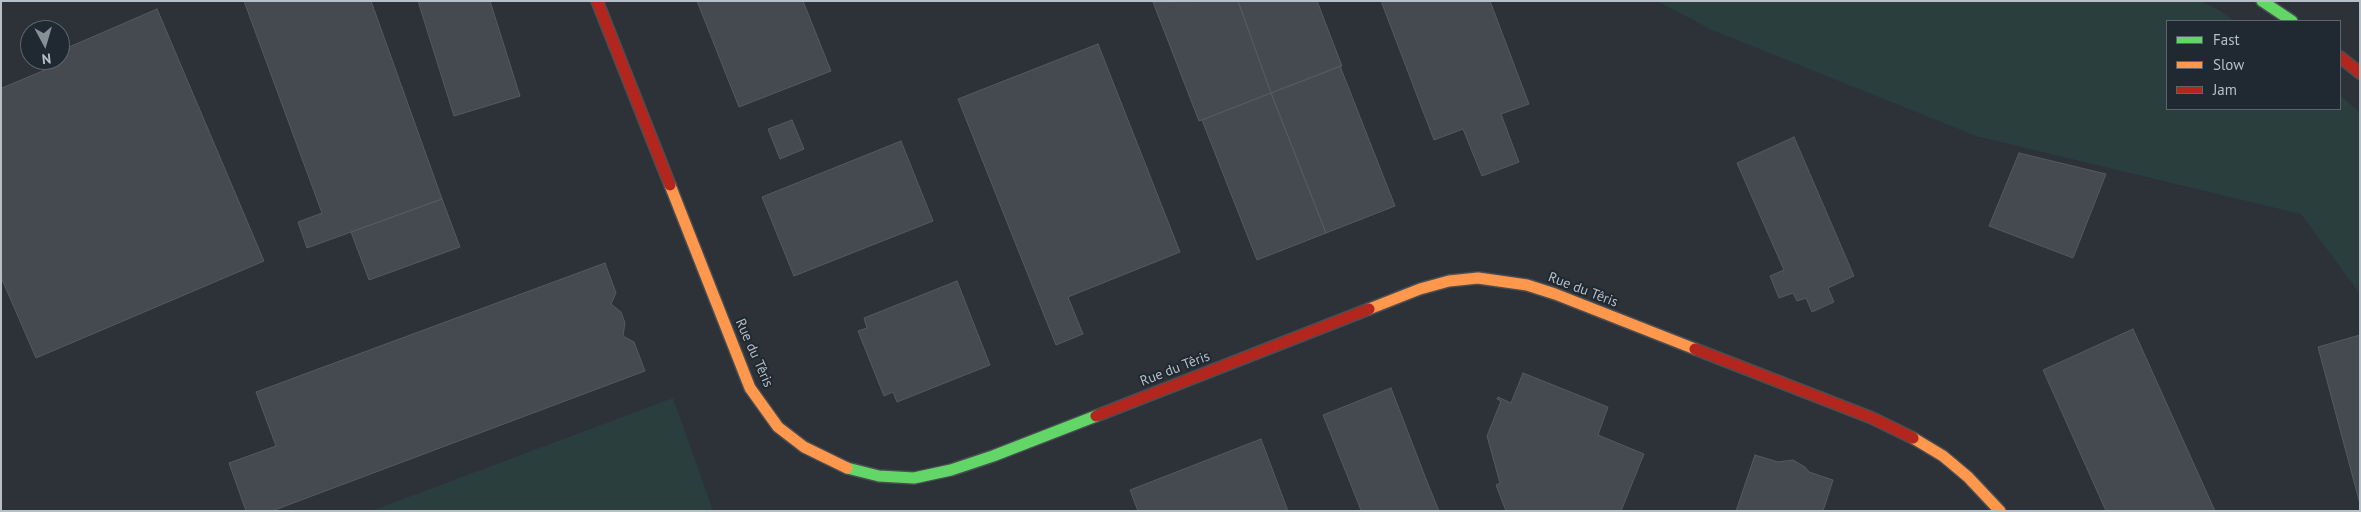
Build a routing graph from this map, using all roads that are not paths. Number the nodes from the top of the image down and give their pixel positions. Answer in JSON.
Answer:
{"nodes":[{"id":1,"x":597,"y":1,"type":"edge"},
{"id":2,"x":2262,"y":1,"type":"edge"},
{"id":3,"x":2290,"y":20,"type":"edge"},
{"id":4,"x":2341,"y":58,"type":"edge"},
{"id":5,"x":2360,"y":73,"type":"edge"},
{"id":6,"x":2000,"y":511,"type":"edge"}],
"edges":[{"from":1,"to":6,"type":"street","name":"Rue du Têris"},
{"from":2,"to":3,"type":"street"},
{"from":4,"to":5,"type":"street"}]}
